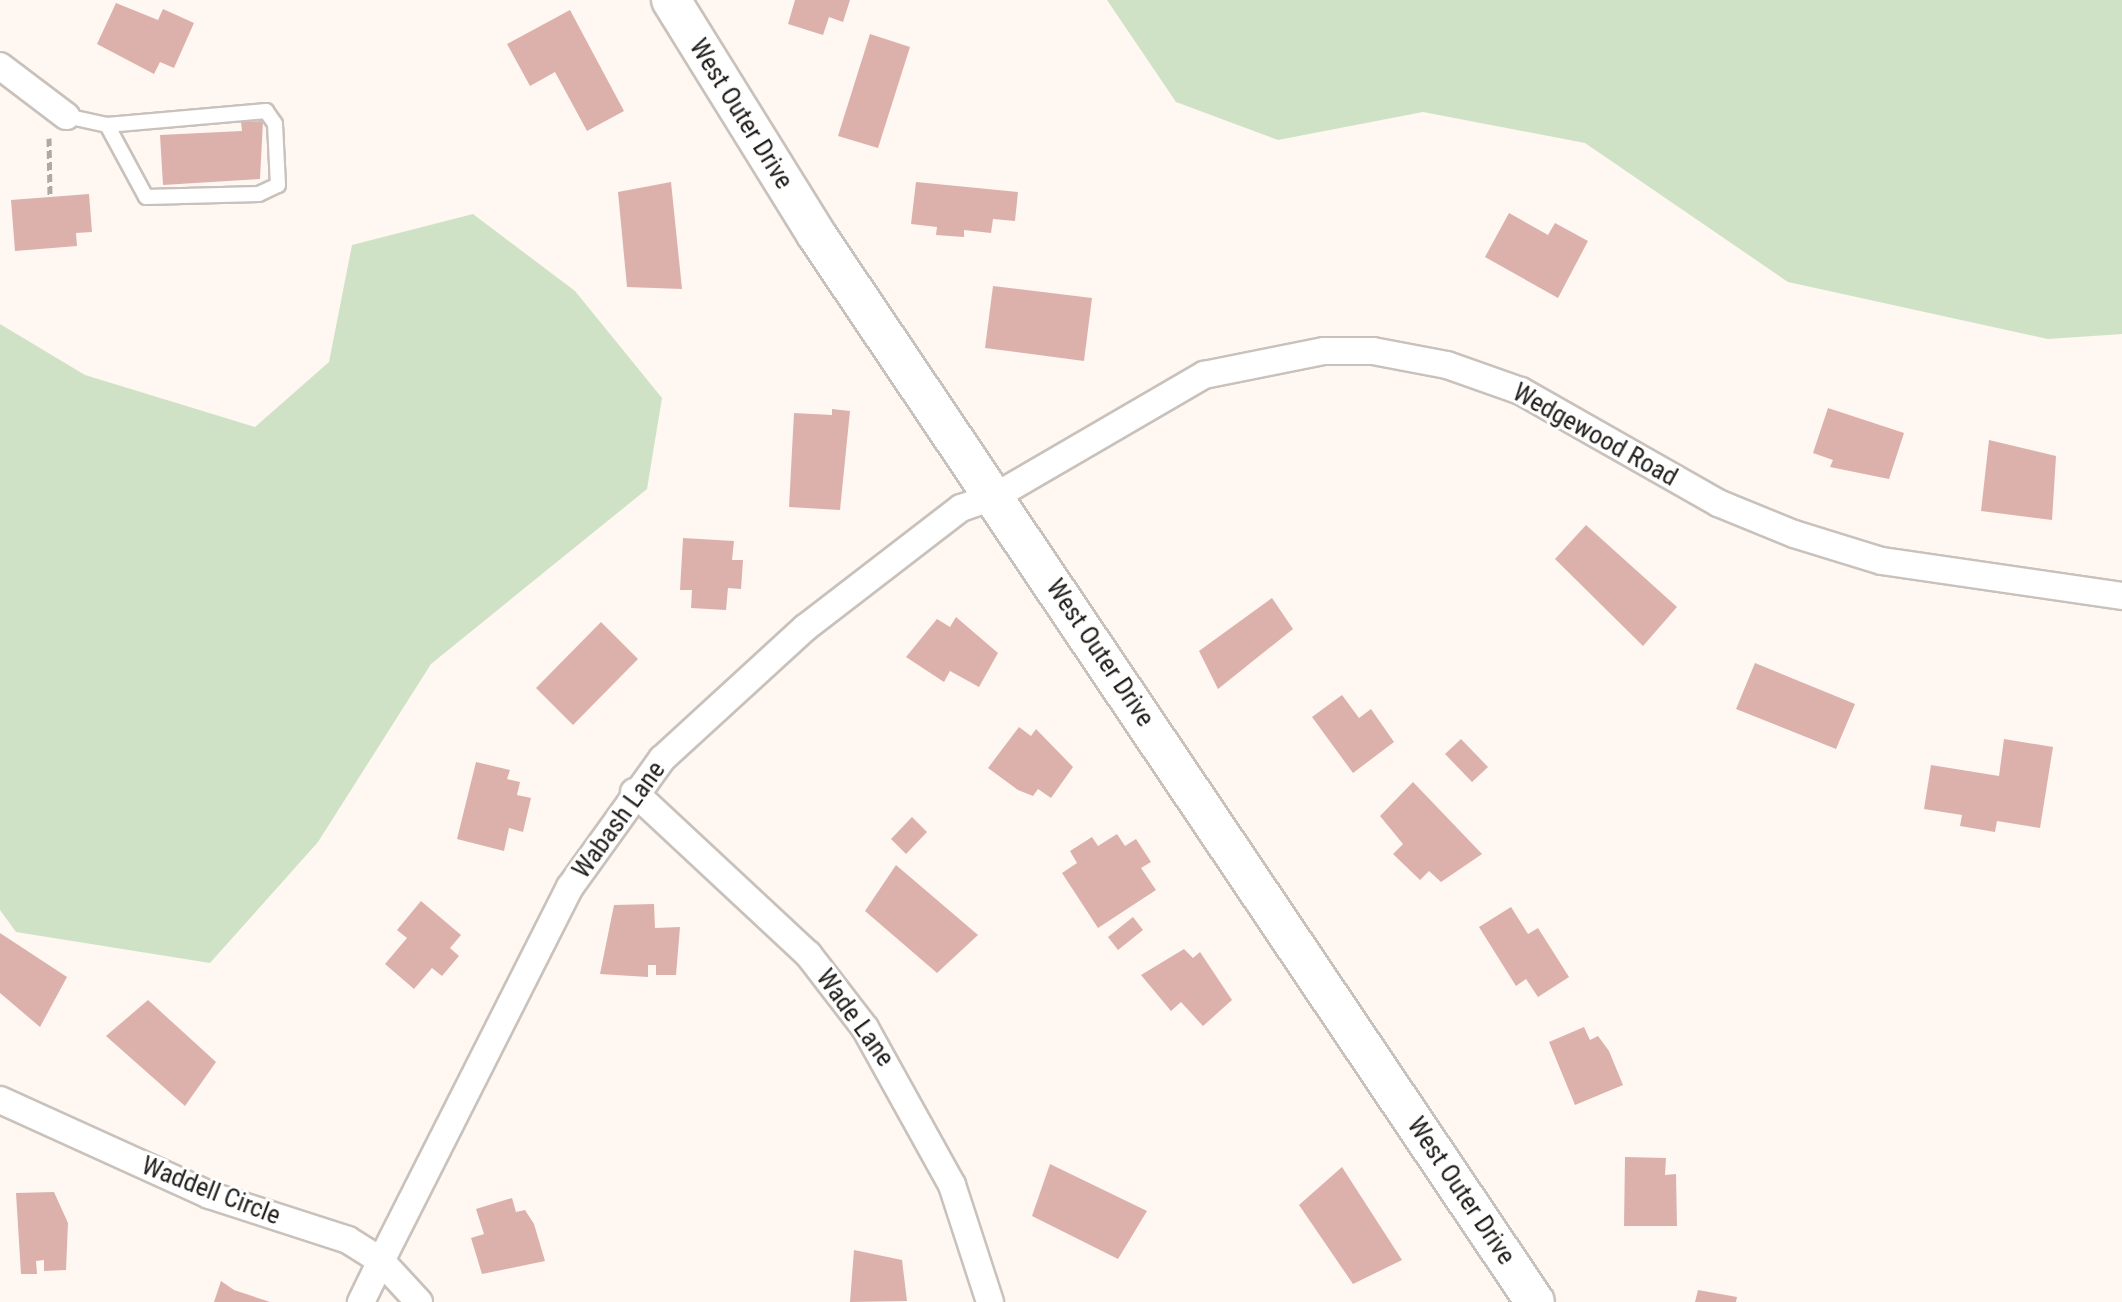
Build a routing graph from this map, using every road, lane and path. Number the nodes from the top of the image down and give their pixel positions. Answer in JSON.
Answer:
{"nodes":[{"id":1,"x":671,"y":0,"type":"edge"},
{"id":2,"x":0,"y":66,"type":"edge"},
{"id":3,"x":57,"y":125,"type":"junction"},
{"id":4,"x":107,"y":125,"type":"junction"},
{"id":5,"x":50,"y":197,"type":"dead end"},
{"id":6,"x":996,"y":496,"type":"junction"},
{"id":7,"x":2122,"y":596,"type":"edge"},
{"id":8,"x":634,"y":792,"type":"junction"},
{"id":9,"x":0,"y":1100,"type":"edge"},
{"id":10,"x":381,"y":1261,"type":"junction"},
{"id":11,"x":361,"y":1302,"type":"edge"},
{"id":12,"x":419,"y":1302,"type":"edge"},
{"id":13,"x":990,"y":1302,"type":"edge"},
{"id":14,"x":1535,"y":1302,"type":"edge"}],
"edges":[{"from":1,"to":6,"type":"street","name":"West Outer Drive"},
{"from":2,"to":3,"type":"street"},
{"from":3,"to":4,"type":"lane"},
{"from":3,"to":5,"type":"path"},
{"from":4,"to":4,"type":"lane"},
{"from":6,"to":7,"type":"street","name":"Wedgewood Road"},
{"from":6,"to":8,"type":"street","name":"Wabash Lane"},
{"from":6,"to":14,"type":"street","name":"West Outer Drive"},
{"from":8,"to":10,"type":"street","name":"Wabash Lane"},
{"from":8,"to":13,"type":"street","name":"Wade Lane"},
{"from":9,"to":10,"type":"street","name":"Waddell Circle"},
{"from":10,"to":11,"type":"street"},
{"from":10,"to":12,"type":"street","name":"Waddell Circle"}]}
